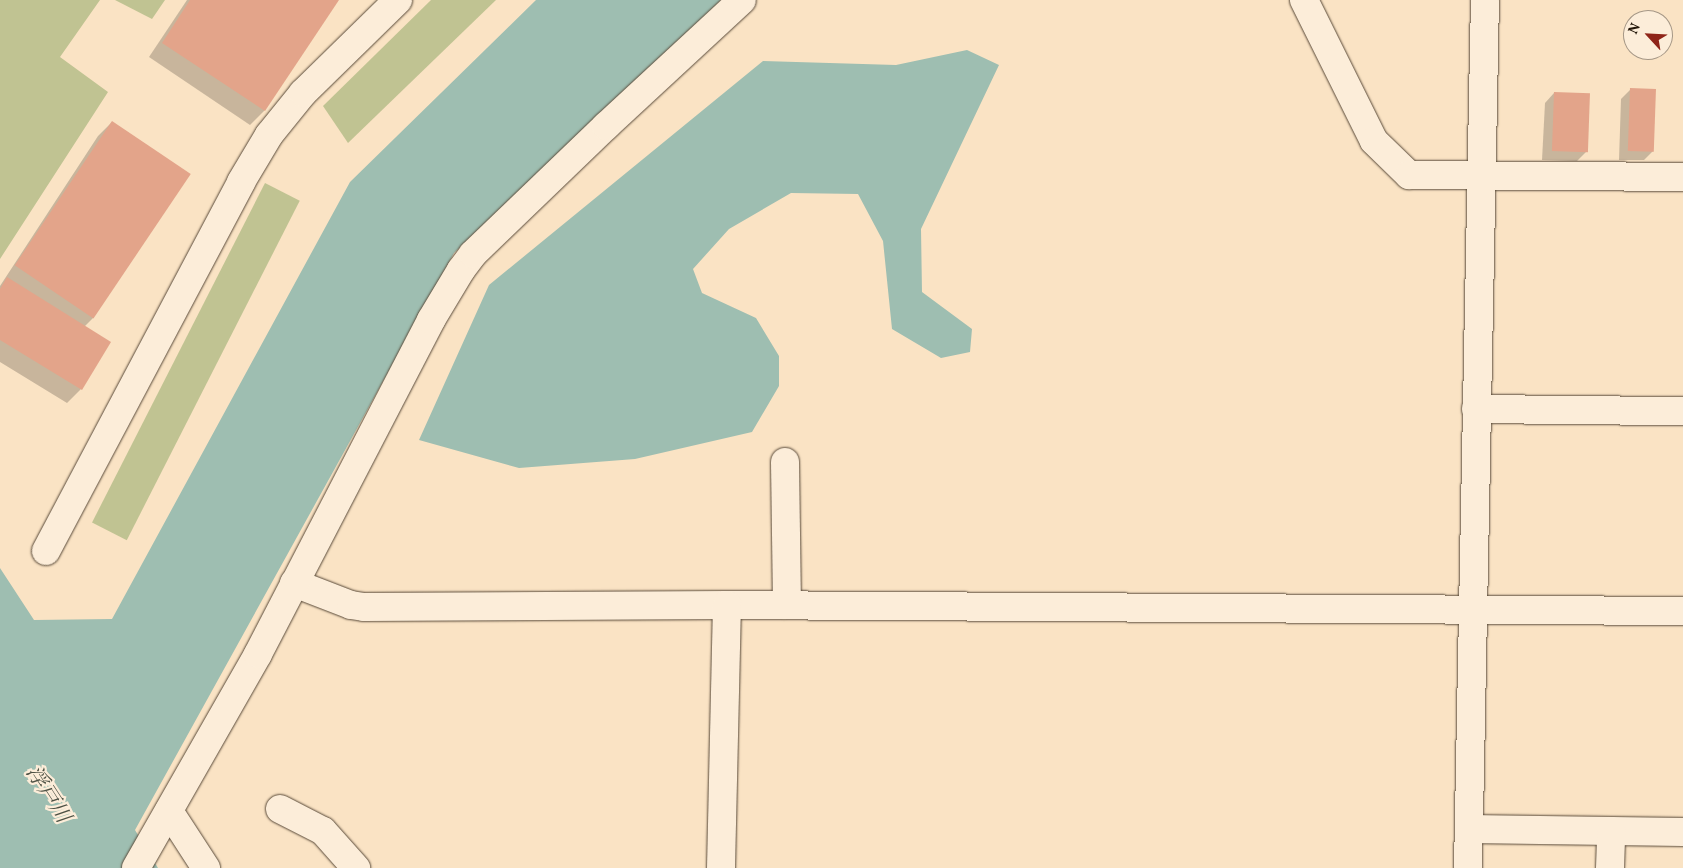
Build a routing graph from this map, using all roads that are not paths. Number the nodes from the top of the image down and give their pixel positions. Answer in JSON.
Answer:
{"nodes":[{"id":1,"x":398,"y":0,"type":"edge"},
{"id":2,"x":742,"y":0,"type":"edge"},
{"id":3,"x":1304,"y":0,"type":"edge"},
{"id":4,"x":1485,"y":0,"type":"edge"},
{"id":5,"x":1479,"y":175,"type":"junction"},
{"id":6,"x":1683,"y":177,"type":"edge"},
{"id":7,"x":1476,"y":409,"type":"junction"},
{"id":8,"x":1683,"y":411,"type":"edge"},
{"id":9,"x":786,"y":462,"type":"dead end"},
{"id":10,"x":46,"y":550,"type":"dead end"},
{"id":11,"x":294,"y":583,"type":"junction"},
{"id":12,"x":727,"y":605,"type":"junction"},
{"id":13,"x":787,"y":605,"type":"junction"},
{"id":14,"x":1474,"y":610,"type":"junction"},
{"id":15,"x":1683,"y":611,"type":"edge"},
{"id":16,"x":280,"y":809,"type":"dead end"},
{"id":17,"x":169,"y":811,"type":"junction"},
{"id":18,"x":1468,"y":829,"type":"junction"},
{"id":19,"x":1611,"y":831,"type":"junction"},
{"id":20,"x":1683,"y":832,"type":"edge"},
{"id":21,"x":136,"y":868,"type":"edge"},
{"id":22,"x":206,"y":868,"type":"edge"},
{"id":23,"x":356,"y":868,"type":"edge"},
{"id":24,"x":721,"y":868,"type":"edge"},
{"id":25,"x":1468,"y":868,"type":"edge"},
{"id":26,"x":1610,"y":868,"type":"edge"}],
"edges":[{"from":1,"to":10,"type":"street"},
{"from":2,"to":11,"type":"street"},
{"from":3,"to":5,"type":"street"},
{"from":4,"to":5,"type":"street"},
{"from":5,"to":6,"type":"street"},
{"from":5,"to":7,"type":"street"},
{"from":7,"to":8,"type":"street"},
{"from":7,"to":14,"type":"street"},
{"from":9,"to":13,"type":"street"},
{"from":11,"to":12,"type":"street"},
{"from":11,"to":17,"type":"street"},
{"from":12,"to":13,"type":"street"},
{"from":12,"to":24,"type":"street"},
{"from":13,"to":14,"type":"street"},
{"from":14,"to":15,"type":"street"},
{"from":14,"to":18,"type":"street"},
{"from":16,"to":23,"type":"street"},
{"from":17,"to":21,"type":"street"},
{"from":17,"to":22,"type":"street"},
{"from":18,"to":19,"type":"street"},
{"from":18,"to":25,"type":"street"},
{"from":19,"to":20,"type":"street"},
{"from":19,"to":26,"type":"street"}]}
